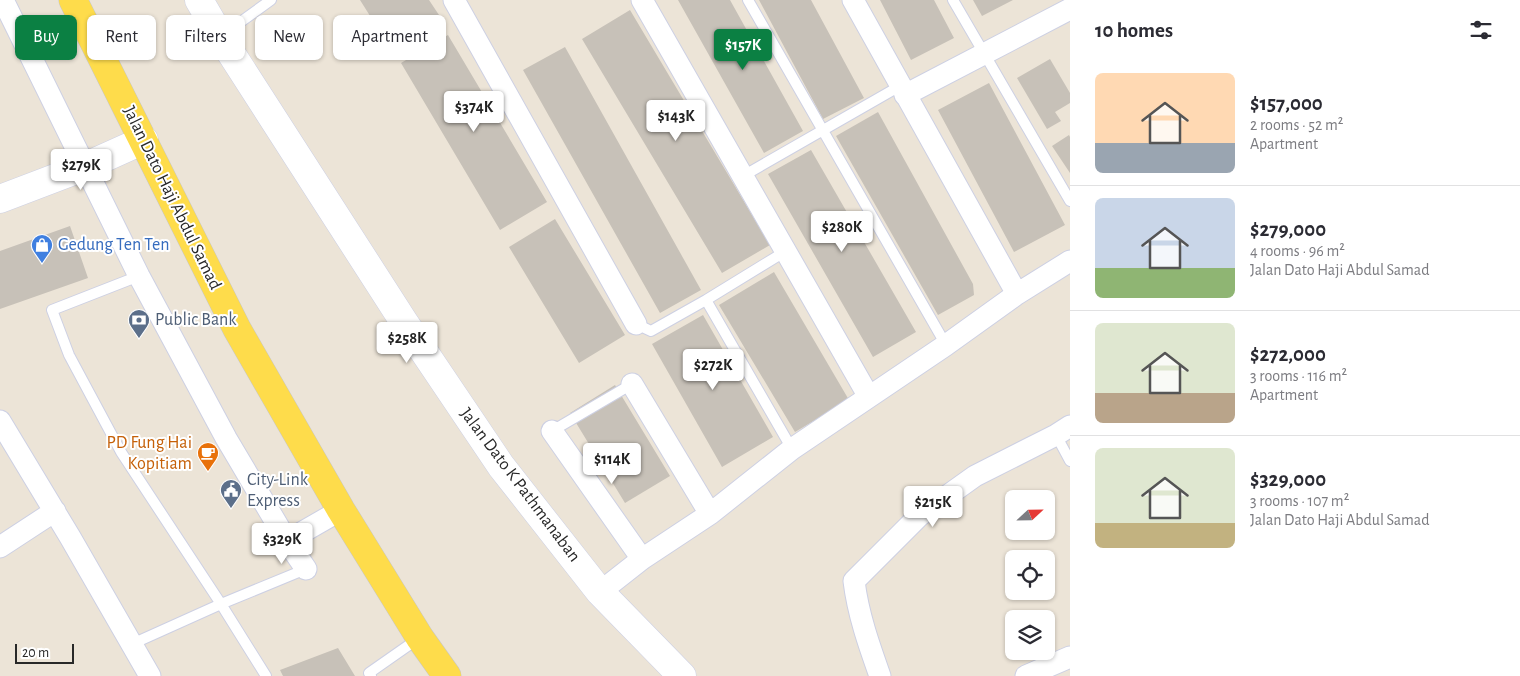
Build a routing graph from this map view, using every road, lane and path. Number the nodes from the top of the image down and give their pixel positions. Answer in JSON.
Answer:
{"nodes":[{"id":1,"x":3,"y":0,"type":"edge"},
{"id":2,"x":73,"y":0,"type":"edge"},
{"id":3,"x":199,"y":0,"type":"edge"},
{"id":4,"x":271,"y":0,"type":"edge"},
{"id":5,"x":454,"y":0,"type":"edge"},
{"id":6,"x":642,"y":0,"type":"edge"},
{"id":7,"x":748,"y":0,"type":"edge"},
{"id":8,"x":853,"y":0,"type":"edge"},
{"id":9,"x":953,"y":0,"type":"edge"},
{"id":10,"x":1070,"y":8,"type":"edge"},
{"id":11,"x":208,"y":15,"type":"edge"},
{"id":12,"x":245,"y":18,"type":"edge"},
{"id":13,"x":984,"y":54,"type":"junction"},
{"id":14,"x":235,"y":60,"type":"edge"},
{"id":15,"x":903,"y":90,"type":"junction"},
{"id":16,"x":822,"y":130,"type":"junction"},
{"id":17,"x":144,"y":140,"type":"junction"},
{"id":18,"x":84,"y":167,"type":"junction"},
{"id":19,"x":743,"y":176,"type":"junction"},
{"id":20,"x":0,"y":199,"type":"edge"},
{"id":21,"x":1070,"y":201,"type":"edge"},
{"id":22,"x":786,"y":251,"type":"junction"},
{"id":23,"x":1070,"y":261,"type":"edge"},
{"id":24,"x":139,"y":276,"type":"junction"},
{"id":25,"x":1017,"y":294,"type":"junction"},
{"id":26,"x":706,"y":300,"type":"junction"},
{"id":27,"x":636,"y":324,"type":"joint"},
{"id":28,"x":946,"y":346,"type":"junction"},
{"id":29,"x":632,"y":384,"type":"joint"},
{"id":30,"x":869,"y":397,"type":"junction"},
{"id":31,"x":0,"y":421,"type":"edge"},
{"id":32,"x":1063,"y":430,"type":"edge"},
{"id":33,"x":552,"y":431,"type":"joint"},
{"id":34,"x":792,"y":449,"type":"junction"},
{"id":35,"x":1070,"y":461,"type":"edge"},
{"id":36,"x":341,"y":510,"type":"junction"},
{"id":37,"x":54,"y":511,"type":"junction"},
{"id":38,"x":710,"y":514,"type":"junction"},
{"id":39,"x":287,"y":541,"type":"junction"},
{"id":40,"x":0,"y":547,"type":"edge"},
{"id":41,"x":642,"y":560,"type":"junction"},
{"id":42,"x":306,"y":569,"type":"joint"},
{"id":43,"x":600,"y":592,"type":"junction"},
{"id":44,"x":221,"y":604,"type":"junction"},
{"id":45,"x":420,"y":638,"type":"junction"},
{"id":46,"x":132,"y":644,"type":"junction"},
{"id":47,"x":1070,"y":657,"type":"edge"},
{"id":48,"x":150,"y":676,"type":"edge"},
{"id":49,"x":266,"y":676,"type":"edge"},
{"id":50,"x":371,"y":676,"type":"edge"},
{"id":51,"x":447,"y":676,"type":"edge"},
{"id":52,"x":682,"y":676,"type":"edge"},
{"id":53,"x":880,"y":676,"type":"edge"},
{"id":54,"x":1026,"y":676,"type":"edge"}],
"edges":[{"from":1,"to":18,"type":"street"},
{"from":2,"to":17,"type":"main road","name":"Jalan Dato Haji Abdul Samad"},
{"from":3,"to":11,"type":"street","name":"Jalan Dato K Pathmanaban"},
{"from":4,"to":12,"type":"lane"},
{"from":5,"to":27,"type":"street"},
{"from":6,"to":19,"type":"street"},
{"from":7,"to":16,"type":"lane"},
{"from":8,"to":15,"type":"street"},
{"from":9,"to":13,"type":"lane"},
{"from":10,"to":13,"type":"street"},
{"from":13,"to":15,"type":"street"},
{"from":13,"to":21,"type":"lane"},
{"from":14,"to":43,"type":"street","name":"Jalan Dato K Pathmanaban"},
{"from":15,"to":16,"type":"lane"},
{"from":15,"to":25,"type":"street"},
{"from":16,"to":19,"type":"lane"},
{"from":16,"to":28,"type":"lane"},
{"from":17,"to":18,"type":"street"},
{"from":17,"to":36,"type":"main road","name":"Jalan Dato Haji Abdul Samad"},
{"from":18,"to":20,"type":"street"},
{"from":18,"to":24,"type":"street"},
{"from":19,"to":22,"type":"street"},
{"from":22,"to":26,"type":"lane"},
{"from":22,"to":30,"type":"street"},
{"from":23,"to":25,"type":"street"},
{"from":24,"to":39,"type":"street"},
{"from":24,"to":44,"type":"lane"},
{"from":25,"to":28,"type":"street"},
{"from":26,"to":27,"type":"lane"},
{"from":26,"to":34,"type":"lane"},
{"from":28,"to":30,"type":"street"},
{"from":29,"to":33,"type":"lane"},
{"from":29,"to":38,"type":"street"},
{"from":30,"to":34,"type":"street"},
{"from":31,"to":37,"type":"street"},
{"from":32,"to":35,"type":"lane"},
{"from":32,"to":53,"type":"street"},
{"from":33,"to":41,"type":"street"},
{"from":34,"to":38,"type":"street"},
{"from":36,"to":39,"type":"street"},
{"from":36,"to":45,"type":"main road","name":"Jalan Dato Haji Abdul Samad"},
{"from":37,"to":40,"type":"street"},
{"from":37,"to":46,"type":"street"},
{"from":38,"to":41,"type":"street"},
{"from":39,"to":42,"type":"street"},
{"from":41,"to":43,"type":"street"},
{"from":42,"to":44,"type":"lane"},
{"from":43,"to":52,"type":"street","name":"Jalan Dato K Pathmanaban"},
{"from":44,"to":46,"type":"lane"},
{"from":44,"to":49,"type":"lane"},
{"from":45,"to":50,"type":"lane"},
{"from":45,"to":51,"type":"main road","name":"Jalan Dato Haji Abdul Samad"},
{"from":46,"to":48,"type":"street"},
{"from":47,"to":54,"type":"street"}]}
